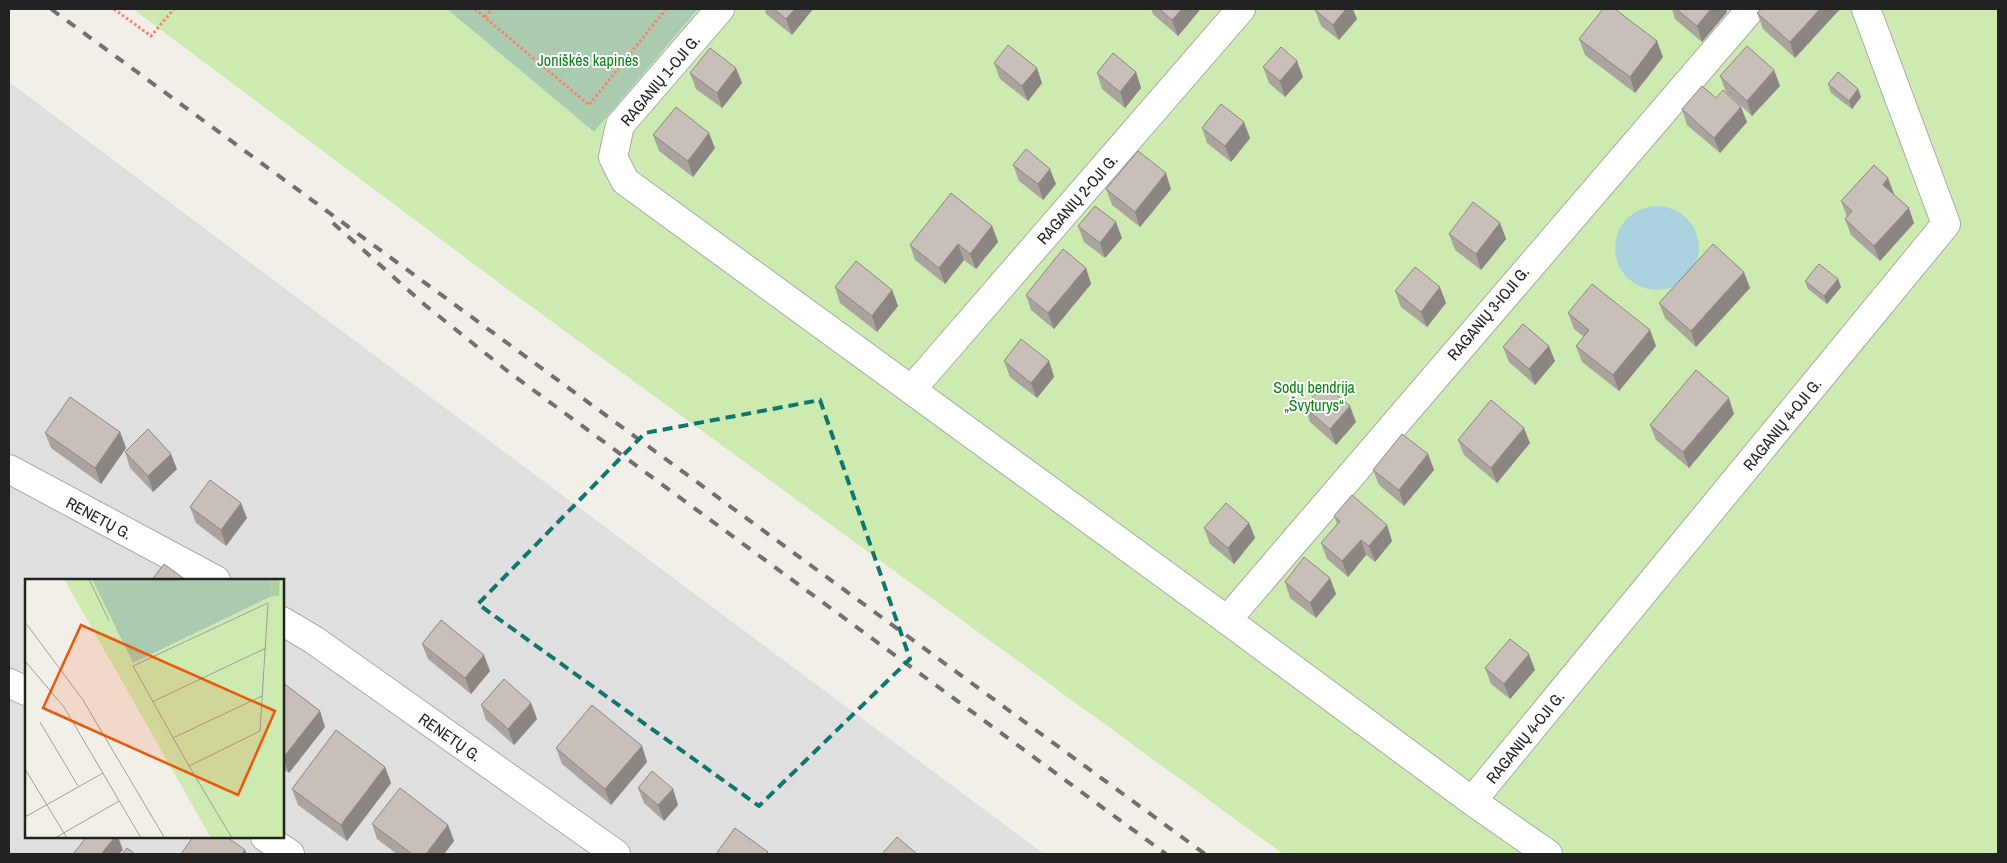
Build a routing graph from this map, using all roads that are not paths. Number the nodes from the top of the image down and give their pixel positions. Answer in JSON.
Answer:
{"nodes":[{"id":1,"x":720,"y":9,"type":"edge"},
{"id":2,"x":1241,"y":9,"type":"edge"},
{"id":3,"x":1751,"y":9,"type":"edge"},
{"id":4,"x":1866,"y":9,"type":"edge"},
{"id":5,"x":912,"y":389,"type":"junction"},
{"id":6,"x":9,"y":469,"type":"edge"},
{"id":7,"x":214,"y":579,"type":"edge"},
{"id":8,"x":1227,"y":620,"type":"junction"},
{"id":9,"x":284,"y":621,"type":"edge"},
{"id":10,"x":9,"y":683,"type":"edge"},
{"id":11,"x":25,"y":691,"type":"edge"},
{"id":12,"x":1472,"y":801,"type":"junction"},
{"id":13,"x":266,"y":838,"type":"edge"},
{"id":14,"x":290,"y":854,"type":"edge"},
{"id":15,"x":616,"y":854,"type":"edge"},
{"id":16,"x":1548,"y":854,"type":"edge"}],
"edges":[{"from":1,"to":5,"type":"street","name":"RAGANIŲ 1-OJI G."},
{"from":2,"to":5,"type":"street","name":"RAGANIŲ 2-OJI G."},
{"from":3,"to":8,"type":"street","name":"RAGANIŲ 3-IOJI G."},
{"from":4,"to":12,"type":"street","name":"RAGANIŲ 4-OJI G."},
{"from":5,"to":8,"type":"street"},
{"from":6,"to":7,"type":"street","name":"RENETŲ G."},
{"from":8,"to":12,"type":"street"},
{"from":9,"to":15,"type":"street","name":"RENETŲ G."},
{"from":10,"to":11,"type":"street"},
{"from":12,"to":16,"type":"street"},
{"from":13,"to":14,"type":"street"}]}
